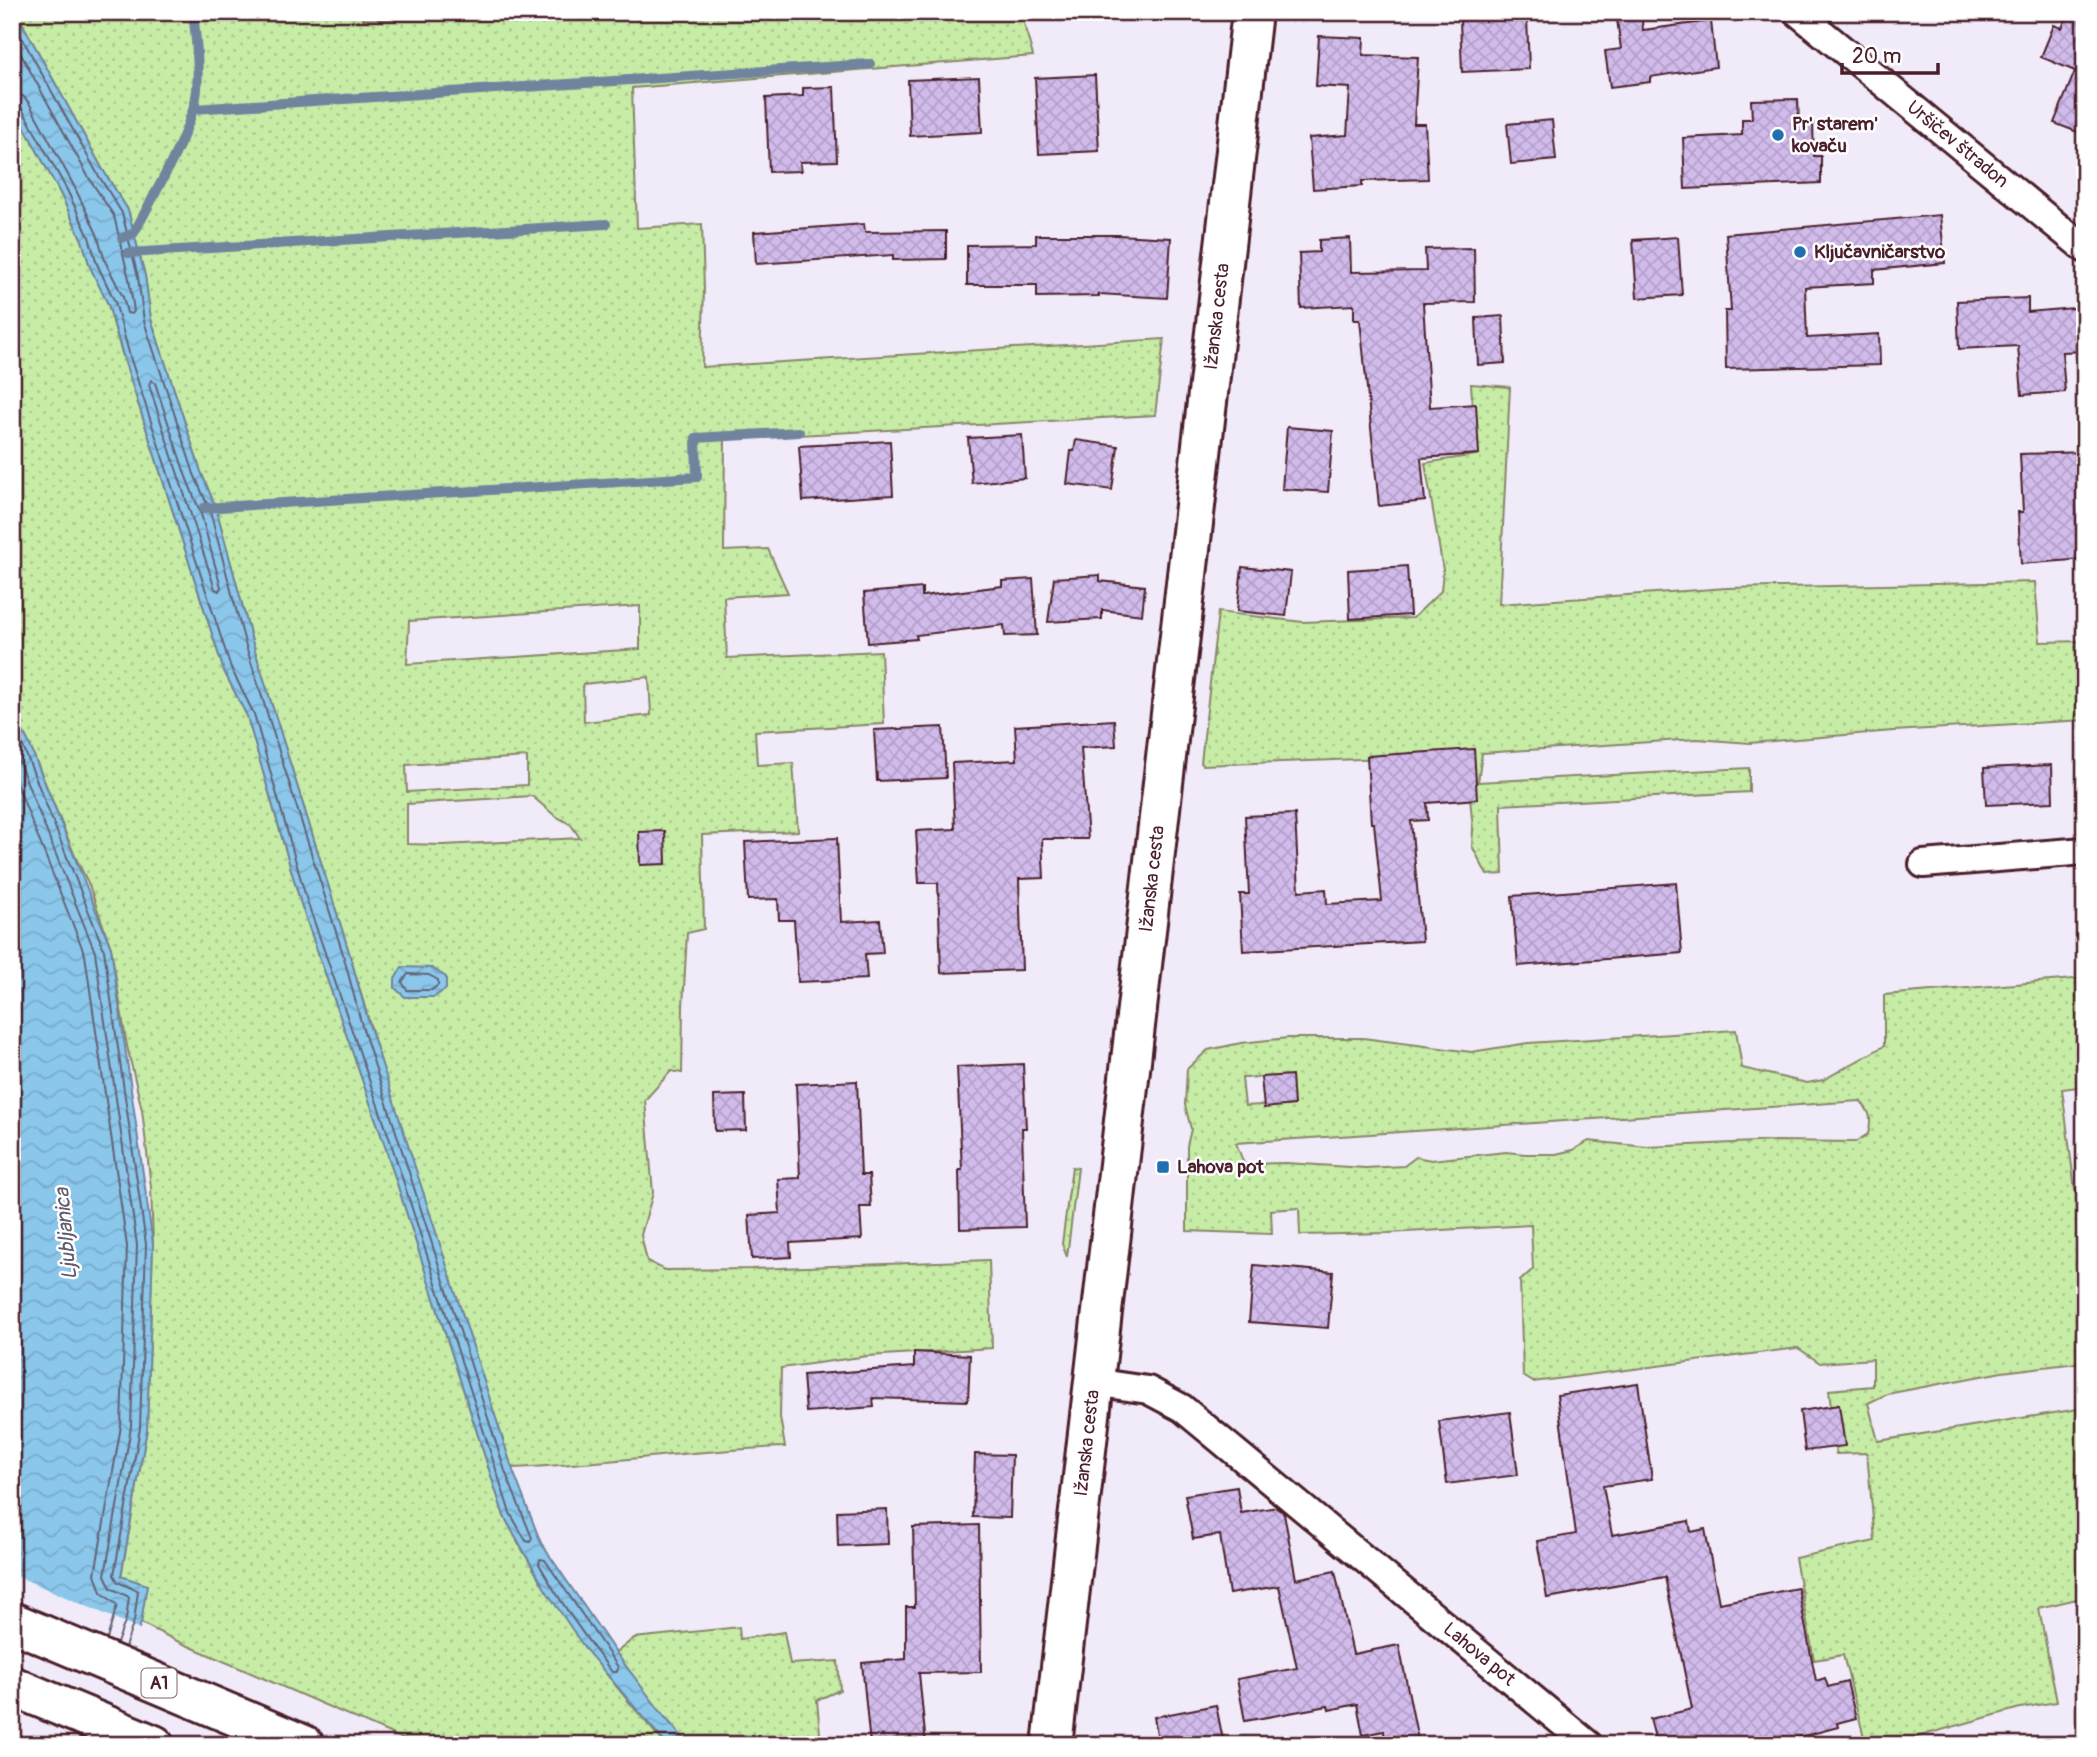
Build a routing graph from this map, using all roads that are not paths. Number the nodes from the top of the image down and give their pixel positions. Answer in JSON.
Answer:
{"nodes":[{"id":1,"x":1252,"y":12,"type":"edge"},
{"id":2,"x":1797,"y":12,"type":"edge"},
{"id":3,"x":2085,"y":249,"type":"edge"},
{"id":4,"x":2085,"y":851,"type":"edge"},
{"id":5,"x":1923,"y":864,"type":"dead end"},
{"id":6,"x":1093,"y":1382,"type":"junction"},
{"id":7,"x":12,"y":1622,"type":"edge"},
{"id":8,"x":12,"y":1686,"type":"edge"},
{"id":9,"x":154,"y":1745,"type":"edge"},
{"id":10,"x":304,"y":1745,"type":"edge"},
{"id":11,"x":1052,"y":1745,"type":"edge"},
{"id":12,"x":1589,"y":1745,"type":"edge"}],
"edges":[{"from":1,"to":6,"type":"main road","name":"Ižanska cesta"},
{"from":2,"to":3,"type":"street","name":"Uršičev štradon"},
{"from":4,"to":5,"type":"street"},
{"from":6,"to":11,"type":"main road","name":"Ižanska cesta"},
{"from":6,"to":12,"type":"street","name":"Lahova pot"},
{"from":7,"to":10,"type":"main road","number":"A1"},
{"from":8,"to":9,"type":"main road"}]}
